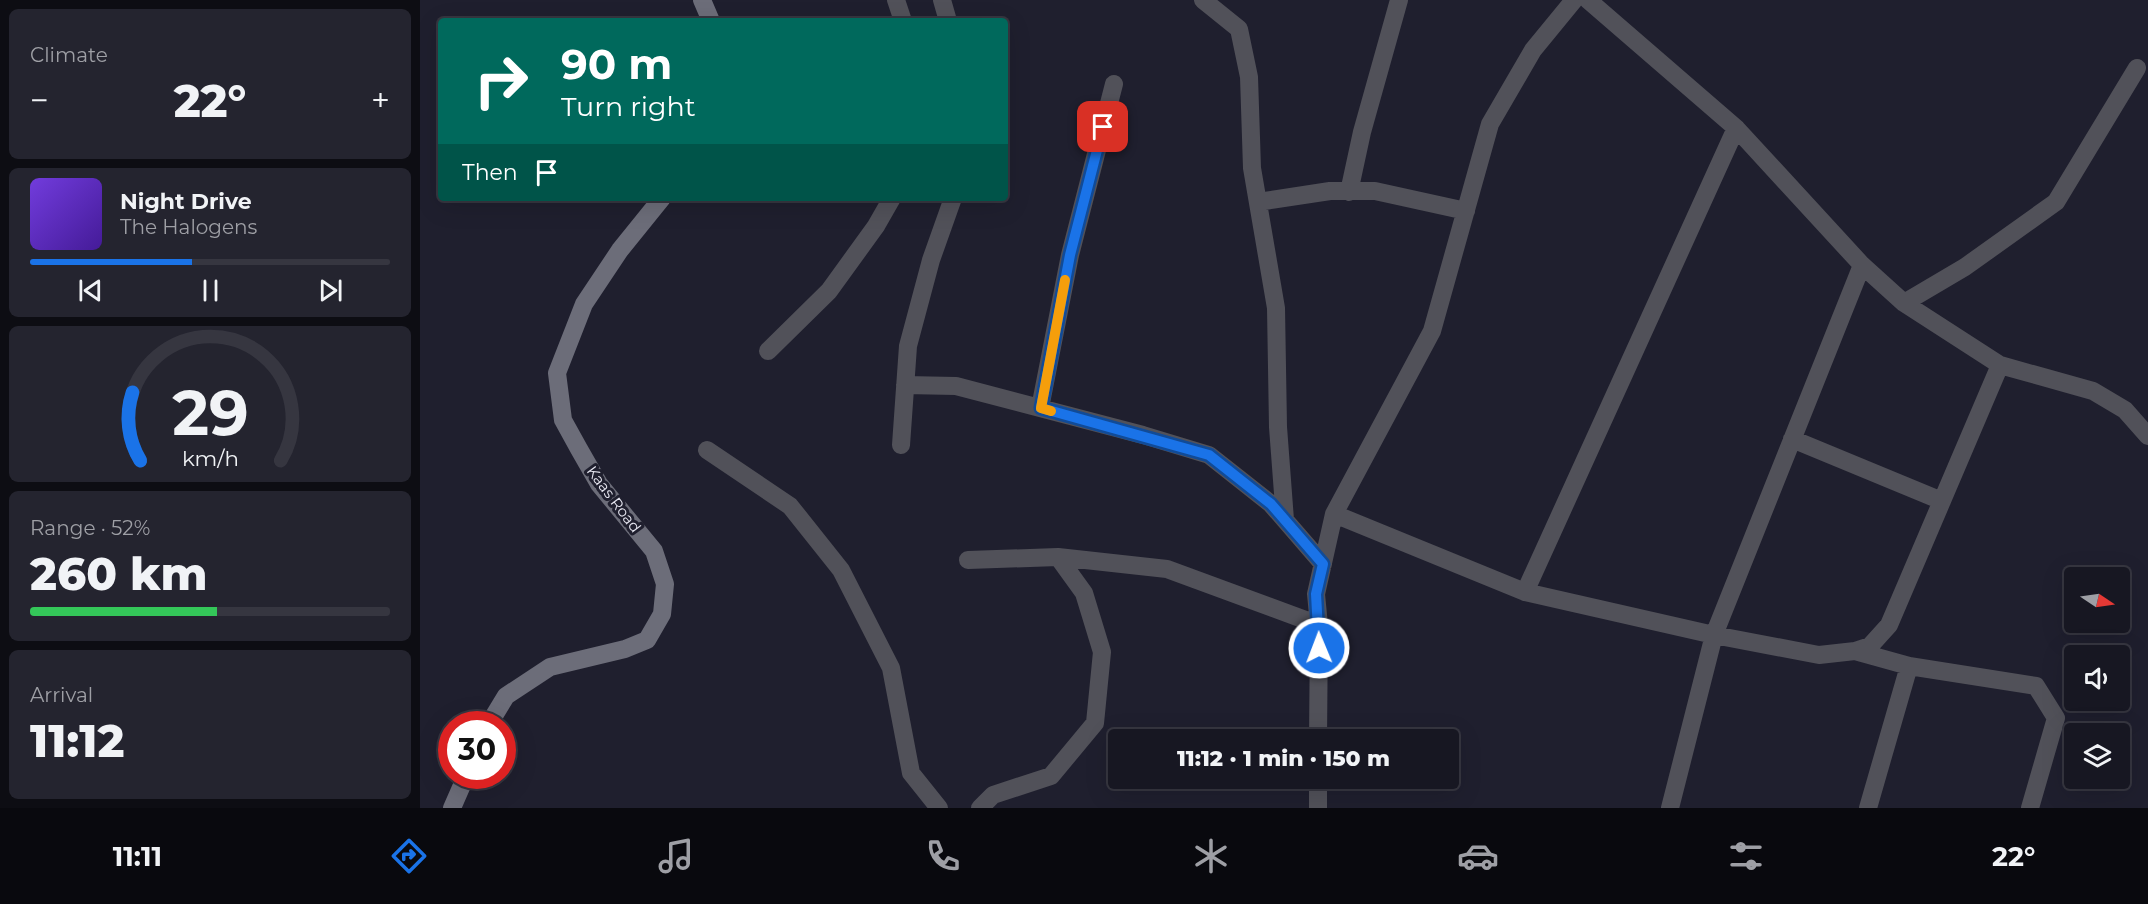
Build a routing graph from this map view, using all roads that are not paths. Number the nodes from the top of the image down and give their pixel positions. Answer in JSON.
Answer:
{"nodes":[{"id":1,"x":702,"y":0,"type":"edge"},
{"id":2,"x":896,"y":0,"type":"edge"},
{"id":3,"x":942,"y":0,"type":"edge"},
{"id":4,"x":1203,"y":0,"type":"edge"},
{"id":5,"x":1399,"y":0,"type":"edge"},
{"id":6,"x":1574,"y":0,"type":"edge"},
{"id":7,"x":1588,"y":0,"type":"edge"},
{"id":8,"x":710,"y":18,"type":"edge"},
{"id":9,"x":902,"y":18,"type":"edge"},
{"id":10,"x":947,"y":18,"type":"edge"},
{"id":11,"x":2136,"y":68,"type":"dead end"},
{"id":12,"x":1114,"y":84,"type":"dead end"},
{"id":13,"x":1736,"y":128,"type":"junction"},
{"id":14,"x":1349,"y":192,"type":"junction"},
{"id":15,"x":660,"y":201,"type":"edge"},
{"id":16,"x":890,"y":201,"type":"edge"},
{"id":17,"x":952,"y":201,"type":"edge"},
{"id":18,"x":1258,"y":202,"type":"junction"},
{"id":19,"x":1466,"y":211,"type":"junction"},
{"id":20,"x":1862,"y":266,"type":"junction"},
{"id":21,"x":1904,"y":303,"type":"junction"},
{"id":22,"x":768,"y":351,"type":"dead end"},
{"id":23,"x":2000,"y":364,"type":"junction"},
{"id":24,"x":905,"y":386,"type":"junction"},
{"id":25,"x":1041,"y":408,"type":"junction"},
{"id":26,"x":2148,"y":435,"type":"edge"},
{"id":27,"x":1792,"y":439,"type":"junction"},
{"id":28,"x":901,"y":445,"type":"dead end"},
{"id":29,"x":707,"y":450,"type":"dead end"},
{"id":30,"x":1942,"y":501,"type":"junction"},
{"id":31,"x":1334,"y":514,"type":"junction"},
{"id":32,"x":1285,"y":520,"type":"junction"},
{"id":33,"x":1058,"y":557,"type":"junction"},
{"id":34,"x":968,"y":560,"type":"dead end"},
{"id":35,"x":1323,"y":564,"type":"junction"},
{"id":36,"x":1525,"y":592,"type":"junction"},
{"id":37,"x":1319,"y":625,"type":"junction"},
{"id":38,"x":1714,"y":635,"type":"junction"},
{"id":39,"x":1855,"y":651,"type":"junction"},
{"id":40,"x":1909,"y":666,"type":"junction"},
{"id":41,"x":497,"y":711,"type":"edge"},
{"id":42,"x":1318,"y":729,"type":"edge"},
{"id":43,"x":460,"y":789,"type":"edge"},
{"id":44,"x":1318,"y":789,"type":"edge"},
{"id":45,"x":452,"y":808,"type":"edge"},
{"id":46,"x":939,"y":808,"type":"edge"},
{"id":47,"x":980,"y":808,"type":"edge"},
{"id":48,"x":1318,"y":808,"type":"edge"},
{"id":49,"x":1670,"y":808,"type":"edge"},
{"id":50,"x":1868,"y":808,"type":"edge"},
{"id":51,"x":2030,"y":808,"type":"edge"}],
"edges":[{"from":1,"to":8,"type":"main road"},
{"from":2,"to":9,"type":"street"},
{"from":3,"to":10,"type":"street"},
{"from":4,"to":18,"type":"street"},
{"from":5,"to":14,"type":"street"},
{"from":6,"to":19,"type":"street"},
{"from":7,"to":13,"type":"street"},
{"from":11,"to":21,"type":"street"},
{"from":12,"to":25,"type":"street"},
{"from":13,"to":20,"type":"street"},
{"from":13,"to":36,"type":"street"},
{"from":14,"to":18,"type":"street"},
{"from":14,"to":19,"type":"street"},
{"from":15,"to":41,"type":"main road","name":"Kaas Road"},
{"from":16,"to":22,"type":"street"},
{"from":17,"to":24,"type":"street"},
{"from":18,"to":32,"type":"street"},
{"from":19,"to":31,"type":"street"},
{"from":20,"to":21,"type":"street"},
{"from":20,"to":27,"type":"street"},
{"from":21,"to":23,"type":"street"},
{"from":23,"to":26,"type":"street"},
{"from":23,"to":30,"type":"street"},
{"from":24,"to":25,"type":"street"},
{"from":24,"to":28,"type":"street"},
{"from":25,"to":32,"type":"street"},
{"from":27,"to":30,"type":"street"},
{"from":27,"to":38,"type":"street"},
{"from":29,"to":46,"type":"street"},
{"from":30,"to":39,"type":"street"},
{"from":31,"to":35,"type":"street"},
{"from":31,"to":36,"type":"street"},
{"from":32,"to":35,"type":"street"},
{"from":33,"to":34,"type":"street"},
{"from":33,"to":37,"type":"street"},
{"from":33,"to":47,"type":"street"},
{"from":35,"to":37,"type":"street"},
{"from":36,"to":38,"type":"street"},
{"from":37,"to":42,"type":"street"},
{"from":38,"to":39,"type":"street"},
{"from":38,"to":49,"type":"street"},
{"from":39,"to":40,"type":"street"},
{"from":40,"to":50,"type":"street"},
{"from":40,"to":51,"type":"street"},
{"from":43,"to":45,"type":"main road"},
{"from":44,"to":48,"type":"street"}]}
